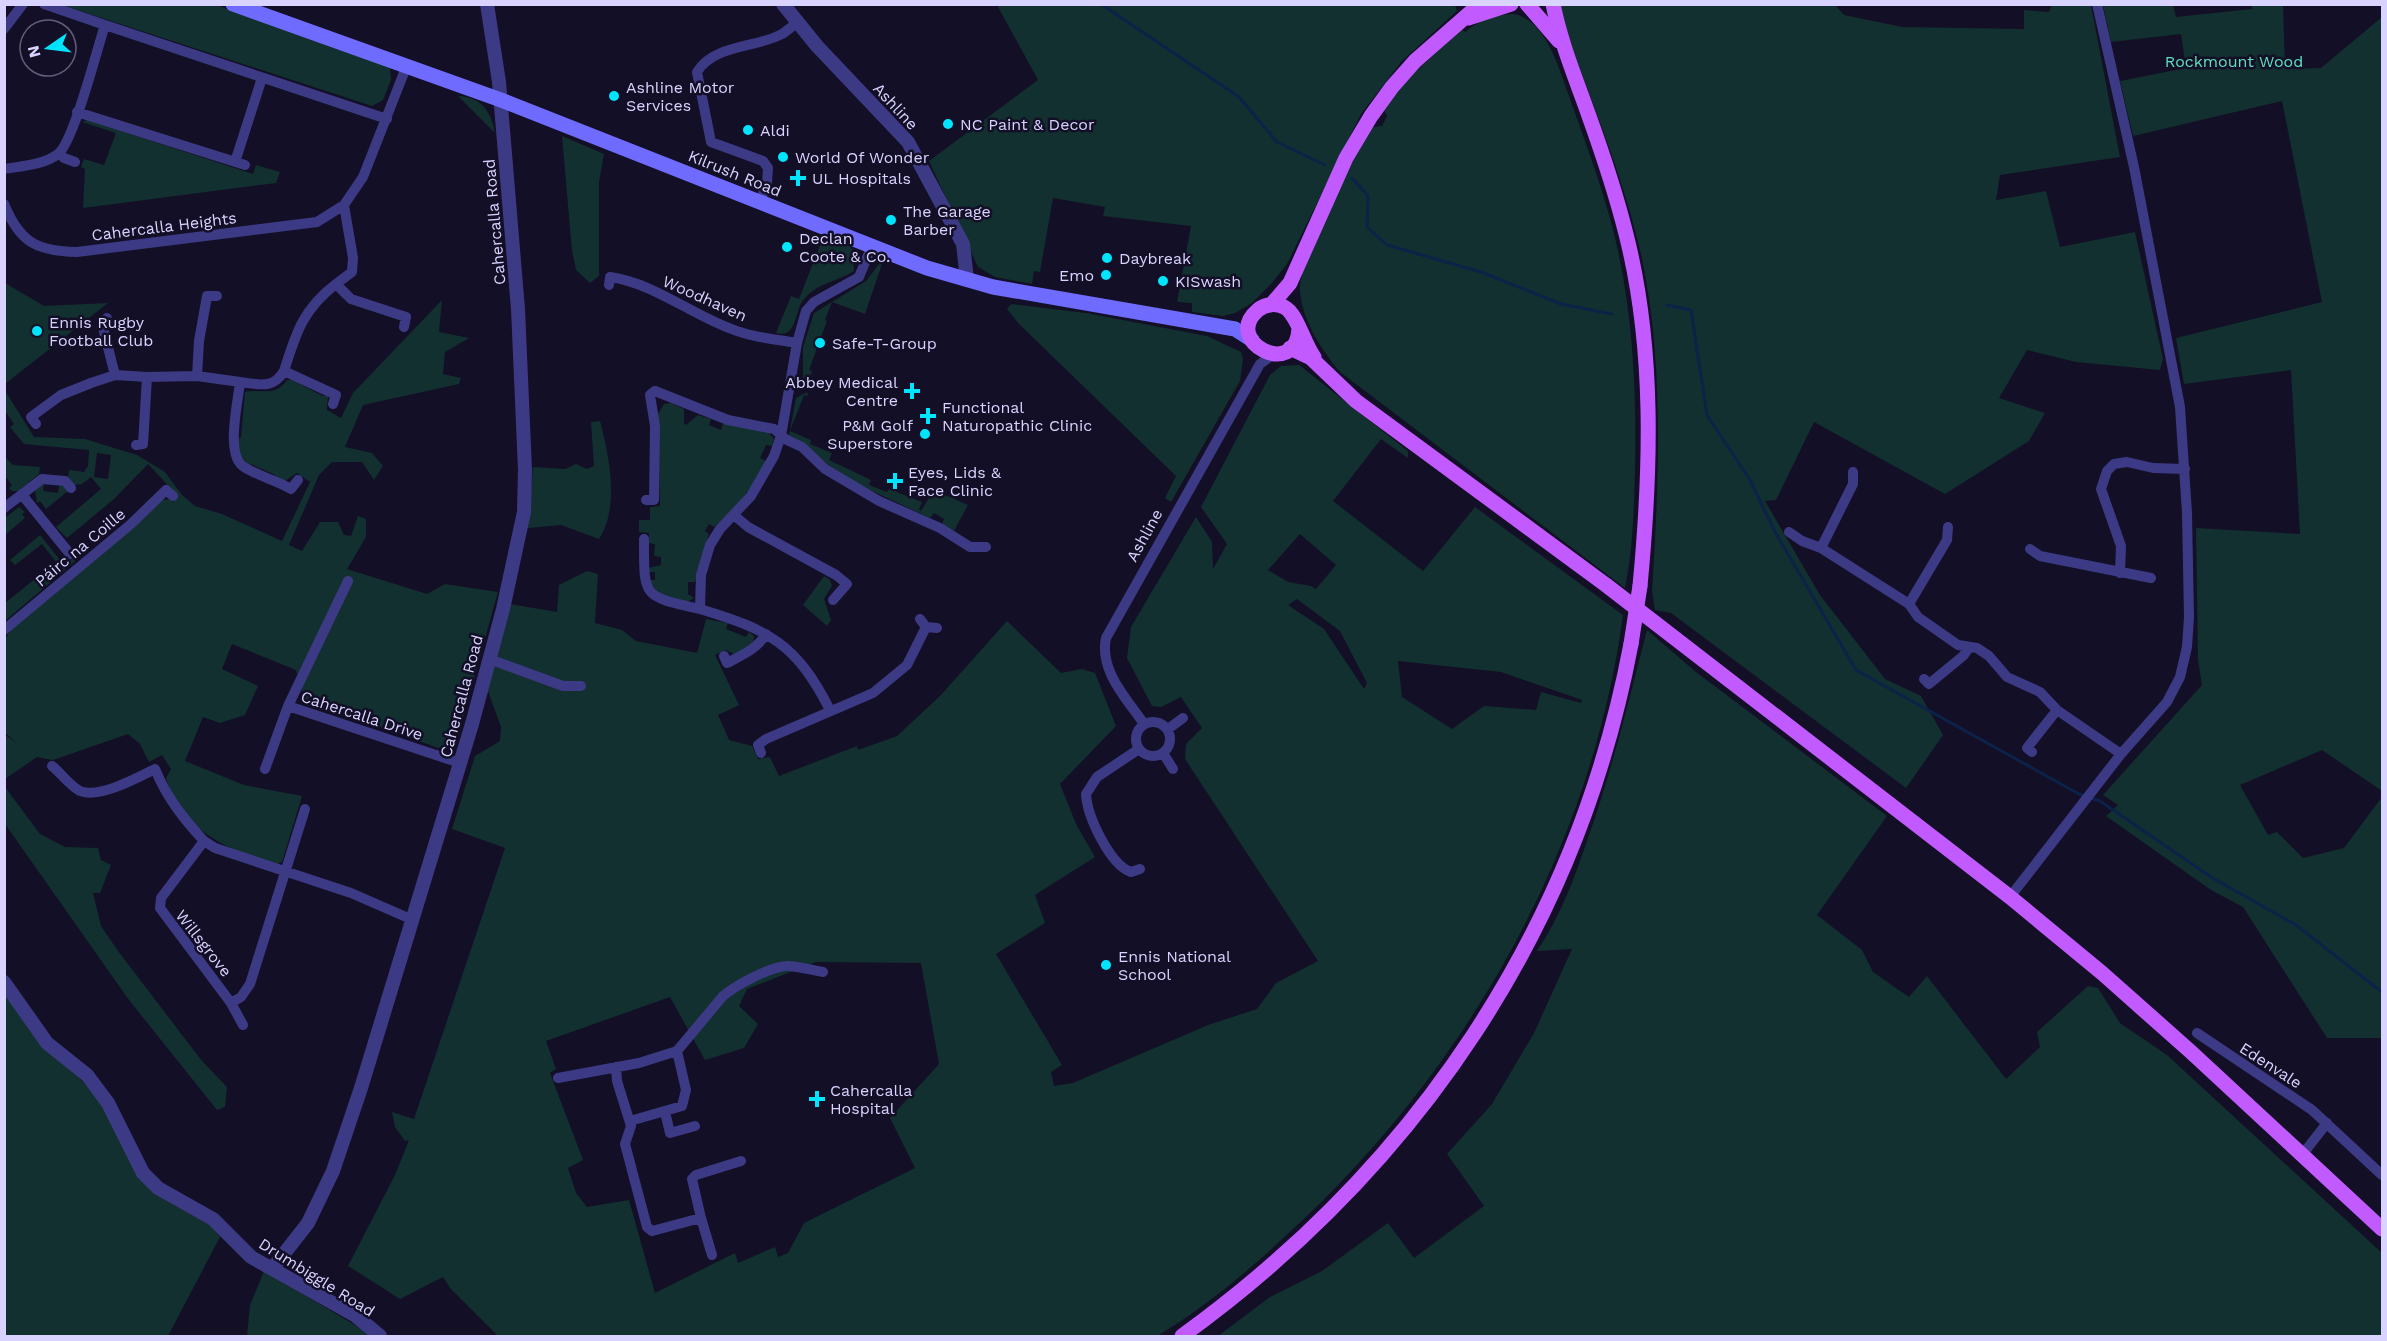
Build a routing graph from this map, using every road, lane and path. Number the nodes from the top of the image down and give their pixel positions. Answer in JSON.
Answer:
{"nodes":[{"id":1,"x":23,"y":4,"type":"edge"},
{"id":2,"x":44,"y":4,"type":"edge"},
{"id":3,"x":233,"y":4,"type":"edge"},
{"id":4,"x":487,"y":4,"type":"edge"},
{"id":5,"x":783,"y":4,"type":"edge"},
{"id":6,"x":1480,"y":4,"type":"edge"},
{"id":7,"x":1511,"y":4,"type":"edge"},
{"id":8,"x":1527,"y":4,"type":"edge"},
{"id":9,"x":1552,"y":4,"type":"edge"},
{"id":10,"x":2097,"y":4,"type":"edge"},
{"id":11,"x":1467,"y":18,"type":"junction"},
{"id":12,"x":797,"y":23,"type":"junction"},
{"id":13,"x":105,"y":25,"type":"junction"},
{"id":14,"x":4,"y":29,"type":"edge"},
{"id":15,"x":1560,"y":43,"type":"junction"},
{"id":16,"x":407,"y":65,"type":"junction"},
{"id":17,"x":262,"y":78,"type":"junction"},
{"id":18,"x":501,"y":100,"type":"junction"},
{"id":19,"x":77,"y":112,"type":"junction"},
{"id":20,"x":387,"y":119,"type":"junction"},
{"id":21,"x":59,"y":153,"type":"junction"},
{"id":22,"x":75,"y":162,"type":"dead end"},
{"id":23,"x":4,"y":169,"type":"edge"},
{"id":24,"x":760,"y":202,"type":"junction"},
{"id":25,"x":4,"y":204,"type":"edge"},
{"id":26,"x":344,"y":205,"type":"junction"},
{"id":27,"x":871,"y":248,"type":"junction"},
{"id":28,"x":967,"y":280,"type":"junction"},
{"id":29,"x":1290,"y":283,"type":"junction"},
{"id":30,"x":336,"y":284,"type":"junction"},
{"id":31,"x":609,"y":285,"type":"dead end"},
{"id":32,"x":217,"y":296,"type":"dead end"},
{"id":33,"x":1271,"y":305,"type":"junction"},
{"id":34,"x":107,"y":318,"type":"dead end"},
{"id":35,"x":1252,"y":318,"type":"junction"},
{"id":36,"x":1297,"y":322,"type":"junction"},
{"id":37,"x":404,"y":327,"type":"dead end"},
{"id":38,"x":1235,"y":329,"type":"junction"},
{"id":39,"x":797,"y":343,"type":"junction"},
{"id":40,"x":1290,"y":348,"type":"junction"},
{"id":41,"x":1261,"y":352,"type":"junction"},
{"id":42,"x":1322,"y":368,"type":"junction"},
{"id":43,"x":284,"y":371,"type":"junction"},
{"id":44,"x":115,"y":375,"type":"junction"},
{"id":45,"x":197,"y":376,"type":"junction"},
{"id":46,"x":147,"y":377,"type":"junction"},
{"id":47,"x":240,"y":382,"type":"junction"},
{"id":48,"x":333,"y":405,"type":"dead end"},
{"id":49,"x":36,"y":424,"type":"dead end"},
{"id":50,"x":781,"y":436,"type":"junction"},
{"id":51,"x":135,"y":445,"type":"dead end"},
{"id":52,"x":2185,"y":469,"type":"junction"},
{"id":53,"x":1853,"y":472,"type":"dead end"},
{"id":54,"x":298,"y":480,"type":"dead end"},
{"id":55,"x":71,"y":488,"type":"dead end"},
{"id":56,"x":23,"y":496,"type":"junction"},
{"id":57,"x":173,"y":496,"type":"dead end"},
{"id":58,"x":646,"y":500,"type":"dead end"},
{"id":59,"x":7,"y":501,"type":"edge"},
{"id":60,"x":735,"y":516,"type":"junction"},
{"id":61,"x":1948,"y":527,"type":"dead end"},
{"id":62,"x":1789,"y":532,"type":"dead end"},
{"id":63,"x":644,"y":539,"type":"dead end"},
{"id":64,"x":986,"y":547,"type":"dead end"},
{"id":65,"x":1821,"y":548,"type":"junction"},
{"id":66,"x":2030,"y":549,"type":"dead end"},
{"id":67,"x":70,"y":554,"type":"dead end"},
{"id":68,"x":2120,"y":573,"type":"junction"},
{"id":69,"x":2151,"y":578,"type":"dead end"},
{"id":70,"x":348,"y":581,"type":"dead end"},
{"id":71,"x":833,"y":600,"type":"dead end"},
{"id":72,"x":1909,"y":604,"type":"junction"},
{"id":73,"x":700,"y":609,"type":"junction"},
{"id":74,"x":938,"y":628,"type":"dead end"},
{"id":75,"x":4,"y":630,"type":"edge"},
{"id":76,"x":766,"y":634,"type":"junction"},
{"id":77,"x":1969,"y":648,"type":"junction"},
{"id":78,"x":724,"y":656,"type":"dead end"},
{"id":79,"x":489,"y":659,"type":"junction"},
{"id":80,"x":1924,"y":679,"type":"dead end"},
{"id":81,"x":581,"y":686,"type":"dead end"},
{"id":82,"x":288,"y":706,"type":"junction"},
{"id":83,"x":830,"y":710,"type":"junction"},
{"id":84,"x":2057,"y":710,"type":"junction"},
{"id":85,"x":1184,"y":718,"type":"dead end"},
{"id":86,"x":1144,"y":724,"type":"junction"},
{"id":87,"x":1168,"y":729,"type":"junction"},
{"id":88,"x":1139,"y":749,"type":"junction"},
{"id":89,"x":2032,"y":752,"type":"dead end"},
{"id":90,"x":761,"y":753,"type":"dead end"},
{"id":91,"x":1163,"y":753,"type":"junction"},
{"id":92,"x":2121,"y":754,"type":"junction"},
{"id":93,"x":460,"y":763,"type":"junction"},
{"id":94,"x":52,"y":766,"type":"dead end"},
{"id":95,"x":265,"y":769,"type":"dead end"},
{"id":96,"x":1173,"y":769,"type":"dead end"},
{"id":97,"x":305,"y":808,"type":"dead end"},
{"id":98,"x":204,"y":841,"type":"junction"},
{"id":99,"x":1140,"y":869,"type":"dead end"},
{"id":100,"x":286,"y":873,"type":"junction"},
{"id":101,"x":2010,"y":897,"type":"junction"},
{"id":102,"x":413,"y":920,"type":"junction"},
{"id":103,"x":823,"y":972,"type":"dead end"},
{"id":104,"x":4,"y":982,"type":"edge"},
{"id":105,"x":231,"y":1003,"type":"junction"},
{"id":106,"x":243,"y":1024,"type":"dead end"},
{"id":107,"x":2197,"y":1033,"type":"dead end"},
{"id":108,"x":677,"y":1051,"type":"junction"},
{"id":109,"x":616,"y":1067,"type":"junction"},
{"id":110,"x":558,"y":1078,"type":"dead end"},
{"id":111,"x":665,"y":1112,"type":"junction"},
{"id":112,"x":630,"y":1121,"type":"junction"},
{"id":113,"x":2327,"y":1123,"type":"junction"},
{"id":114,"x":694,"y":1126,"type":"dead end"},
{"id":115,"x":2302,"y":1155,"type":"junction"},
{"id":116,"x":741,"y":1161,"type":"dead end"},
{"id":117,"x":2382,"y":1175,"type":"edge"},
{"id":118,"x":701,"y":1218,"type":"junction"},
{"id":119,"x":2382,"y":1229,"type":"edge"},
{"id":120,"x":712,"y":1255,"type":"dead end"},
{"id":121,"x":272,"y":1269,"type":"junction"},
{"id":122,"x":380,"y":1336,"type":"edge"},
{"id":123,"x":1182,"y":1336,"type":"edge"}],
"edges":[{"from":1,"to":14,"type":"street"},
{"from":2,"to":13,"type":"street"},
{"from":3,"to":16,"type":"main road","name":"Kilrush Road"},
{"from":4,"to":18,"type":"street","name":"Cahercalla Road"},
{"from":5,"to":12,"type":"street","name":"Ashline"},
{"from":6,"to":11,"type":"main road"},
{"from":7,"to":11,"type":"main road"},
{"from":8,"to":15,"type":"main road"},
{"from":9,"to":15,"type":"main road"},
{"from":10,"to":52,"type":"street"},
{"from":11,"to":29,"type":"main road"},
{"from":12,"to":24,"type":"street"},
{"from":12,"to":28,"type":"street","name":"Ashline"},
{"from":13,"to":17,"type":"street"},
{"from":13,"to":19,"type":"street"},
{"from":15,"to":123,"type":"main road","bridge":true},
{"from":16,"to":18,"type":"main road","name":"Kilrush Road"},
{"from":16,"to":20,"type":"street"},
{"from":17,"to":19,"type":"street"},
{"from":17,"to":20,"type":"street"},
{"from":18,"to":24,"type":"main road","name":"Kilrush Road"},
{"from":18,"to":79,"type":"street","name":"Cahercalla Road"},
{"from":19,"to":21,"type":"street"},
{"from":20,"to":26,"type":"street"},
{"from":21,"to":22,"type":"street"},
{"from":21,"to":23,"type":"street"},
{"from":24,"to":27,"type":"main road","name":"Kilrush Road"},
{"from":25,"to":26,"type":"street","name":"Cahercalla Heights"},
{"from":26,"to":30,"type":"street"},
{"from":27,"to":28,"type":"main road","name":"Kilrush Road"},
{"from":27,"to":39,"type":"street"},
{"from":28,"to":38,"type":"main road","name":"Kilrush Road"},
{"from":29,"to":33,"type":"main road"},
{"from":29,"to":36,"type":"main road"},
{"from":30,"to":37,"type":"street"},
{"from":30,"to":43,"type":"street"},
{"from":31,"to":39,"type":"street","name":"Woodhaven"},
{"from":32,"to":45,"type":"street"},
{"from":33,"to":35,"type":"main road"},
{"from":33,"to":36,"type":"main road"},
{"from":34,"to":44,"type":"street"},
{"from":35,"to":38,"type":"main road"},
{"from":35,"to":41,"type":"main road"},
{"from":36,"to":40,"type":"main road"},
{"from":36,"to":42,"type":"main road"},
{"from":38,"to":41,"type":"main road","name":"Kilrush Road"},
{"from":39,"to":50,"type":"street"},
{"from":40,"to":41,"type":"main road"},
{"from":40,"to":42,"type":"main road"},
{"from":41,"to":86,"type":"street","name":"Ashline"},
{"from":42,"to":101,"type":"main road"},
{"from":43,"to":47,"type":"street"},
{"from":43,"to":48,"type":"street"},
{"from":44,"to":46,"type":"street"},
{"from":44,"to":49,"type":"street"},
{"from":45,"to":46,"type":"street"},
{"from":45,"to":47,"type":"street"},
{"from":46,"to":51,"type":"street"},
{"from":47,"to":54,"type":"street"},
{"from":50,"to":58,"type":"street"},
{"from":50,"to":60,"type":"street"},
{"from":50,"to":64,"type":"street"},
{"from":52,"to":68,"type":"street"},
{"from":52,"to":92,"type":"street"},
{"from":53,"to":65,"type":"street"},
{"from":55,"to":56,"type":"street"},
{"from":56,"to":59,"type":"street"},
{"from":56,"to":67,"type":"street","name":"Páirc na Coille"},
{"from":57,"to":75,"type":"street","name":"Páirc na Coille"},
{"from":60,"to":71,"type":"street"},
{"from":60,"to":73,"type":"street"},
{"from":61,"to":72,"type":"street"},
{"from":62,"to":65,"type":"street"},
{"from":63,"to":73,"type":"street"},
{"from":65,"to":72,"type":"street"},
{"from":66,"to":68,"type":"street"},
{"from":68,"to":69,"type":"street"},
{"from":70,"to":82,"type":"street","name":"Cahercalla Drive"},
{"from":72,"to":77,"type":"street"},
{"from":73,"to":76,"type":"street"},
{"from":74,"to":83,"type":"street"},
{"from":76,"to":78,"type":"street"},
{"from":76,"to":83,"type":"street"},
{"from":77,"to":80,"type":"street"},
{"from":77,"to":84,"type":"street"},
{"from":79,"to":81,"type":"street"},
{"from":79,"to":93,"type":"street","name":"Cahercalla Road"},
{"from":82,"to":93,"type":"street","name":"Cahercalla Drive"},
{"from":82,"to":95,"type":"street","name":"Cahercalla Drive"},
{"from":83,"to":90,"type":"street"},
{"from":84,"to":89,"type":"street"},
{"from":84,"to":92,"type":"street"},
{"from":85,"to":87,"type":"street"},
{"from":86,"to":87,"type":"street"},
{"from":86,"to":88,"type":"street"},
{"from":87,"to":91,"type":"street"},
{"from":88,"to":91,"type":"street"},
{"from":88,"to":99,"type":"street"},
{"from":91,"to":96,"type":"street"},
{"from":92,"to":101,"type":"street"},
{"from":93,"to":102,"type":"street","name":"Cahercalla Road"},
{"from":94,"to":98,"type":"street"},
{"from":97,"to":100,"type":"street","name":"Willsgrove"},
{"from":98,"to":100,"type":"street"},
{"from":98,"to":105,"type":"street","name":"Willsgrove"},
{"from":100,"to":102,"type":"street"},
{"from":100,"to":105,"type":"street","name":"Willsgrove"},
{"from":101,"to":115,"type":"main road"},
{"from":102,"to":121,"type":"street","name":"Cahercalla Road"},
{"from":103,"to":108,"type":"street"},
{"from":104,"to":121,"type":"street","name":"Drumbiggle Road"},
{"from":105,"to":106,"type":"street","name":"Willsgrove"},
{"from":107,"to":113,"type":"street","name":"Edenvale"},
{"from":108,"to":109,"type":"street"},
{"from":108,"to":111,"type":"street"},
{"from":109,"to":110,"type":"street"},
{"from":109,"to":112,"type":"street"},
{"from":111,"to":112,"type":"street"},
{"from":111,"to":114,"type":"street"},
{"from":112,"to":118,"type":"street"},
{"from":113,"to":115,"type":"street"},
{"from":113,"to":117,"type":"street","name":"Edenvale"},
{"from":115,"to":119,"type":"main road"},
{"from":116,"to":118,"type":"street"},
{"from":118,"to":120,"type":"street"},
{"from":121,"to":122,"type":"street","name":"Drumbiggle Road"}]}
